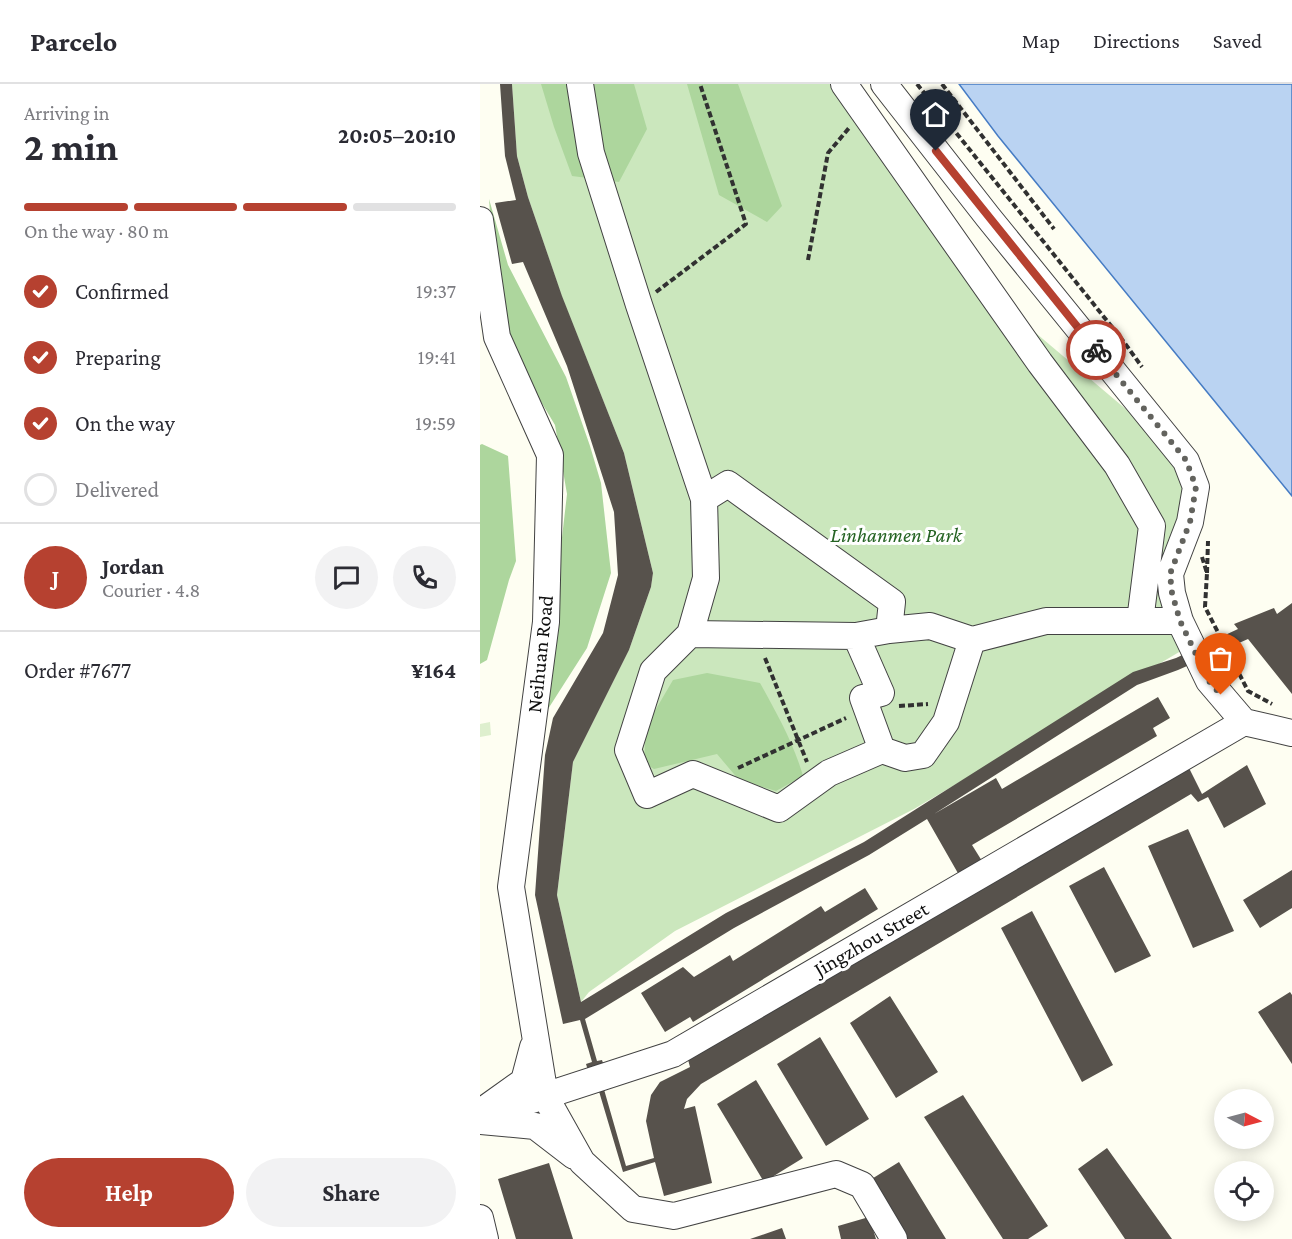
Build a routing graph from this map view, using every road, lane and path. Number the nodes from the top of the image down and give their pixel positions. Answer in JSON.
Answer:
{"nodes":[{"id":1,"x":580,"y":84,"type":"edge"},
{"id":2,"x":700,"y":84,"type":"edge"},
{"id":3,"x":844,"y":84,"type":"edge"},
{"id":4,"x":884,"y":84,"type":"edge"},
{"id":5,"x":942,"y":84,"type":"edge"},
{"id":6,"x":863,"y":111,"type":"junction"},
{"id":7,"x":480,"y":220,"type":"edge"},
{"id":8,"x":1054,"y":229,"type":"dead end"},
{"id":9,"x":808,"y":260,"type":"dead end"},
{"id":10,"x":639,"y":305,"type":"junction"},
{"id":11,"x":704,"y":499,"type":"junction"},
{"id":12,"x":1190,"y":522,"type":"junction"},
{"id":13,"x":1140,"y":621,"type":"junction"},
{"id":14,"x":1180,"y":621,"type":"junction"},
{"id":15,"x":889,"y":630,"type":"junction"},
{"id":16,"x":690,"y":634,"type":"junction"},
{"id":17,"x":756,"y":635,"type":"junction"},
{"id":18,"x":856,"y":636,"type":"junction"},
{"id":19,"x":972,"y":640,"type":"junction"},
{"id":20,"x":953,"y":703,"type":"junction"},
{"id":21,"x":1274,"y":705,"type":"dead end"},
{"id":22,"x":867,"y":709,"type":"junction"},
{"id":23,"x":1244,"y":722,"type":"junction"},
{"id":24,"x":1292,"y":733,"type":"edge"},
{"id":25,"x":798,"y":741,"type":"junction"},
{"id":26,"x":882,"y":750,"type":"junction"},
{"id":27,"x":710,"y":781,"type":"junction"},
{"id":28,"x":816,"y":783,"type":"junction"},
{"id":29,"x":535,"y":1038,"type":"junction"},
{"id":30,"x":545,"y":1096,"type":"junction"},
{"id":31,"x":480,"y":1117,"type":"edge"},
{"id":32,"x":582,"y":1162,"type":"junction"},
{"id":33,"x":480,"y":1218,"type":"edge"},
{"id":34,"x":485,"y":1239,"type":"edge"},
{"id":35,"x":894,"y":1239,"type":"edge"}],
"edges":[{"from":1,"to":10,"type":"street"},
{"from":2,"to":10,"type":"path"},
{"from":3,"to":6,"type":"street"},
{"from":4,"to":12,"type":"street"},
{"from":5,"to":8,"type":"path"},
{"from":6,"to":9,"type":"path"},
{"from":6,"to":13,"type":"street"},
{"from":7,"to":29,"type":"street","name":"Neihuan Road"},
{"from":10,"to":11,"type":"street"},
{"from":11,"to":15,"type":"street"},
{"from":11,"to":16,"type":"street"},
{"from":12,"to":14,"type":"street"},
{"from":12,"to":21,"type":"path"},
{"from":13,"to":14,"type":"street"},
{"from":13,"to":19,"type":"street"},
{"from":14,"to":23,"type":"street"},
{"from":15,"to":18,"type":"street"},
{"from":15,"to":19,"type":"street"},
{"from":16,"to":17,"type":"street"},
{"from":16,"to":27,"type":"street"},
{"from":17,"to":18,"type":"street"},
{"from":17,"to":25,"type":"path"},
{"from":18,"to":22,"type":"street"},
{"from":19,"to":20,"type":"street"},
{"from":20,"to":22,"type":"path"},
{"from":20,"to":26,"type":"street"},
{"from":22,"to":25,"type":"path"},
{"from":22,"to":26,"type":"street"},
{"from":23,"to":24,"type":"street"},
{"from":23,"to":30,"type":"street","name":"Jingzhou Street"},
{"from":25,"to":27,"type":"path"},
{"from":25,"to":28,"type":"path"},
{"from":26,"to":28,"type":"street"},
{"from":27,"to":28,"type":"street"},
{"from":29,"to":30,"type":"street","name":"Neihuan Road"},
{"from":29,"to":31,"type":"street"},
{"from":30,"to":31,"type":"street","name":"Jingzhou Street"},
{"from":30,"to":32,"type":"street","name":"Neihuan Road"},
{"from":31,"to":32,"type":"street"},
{"from":32,"to":35,"type":"street"},
{"from":33,"to":34,"type":"street"}]}
